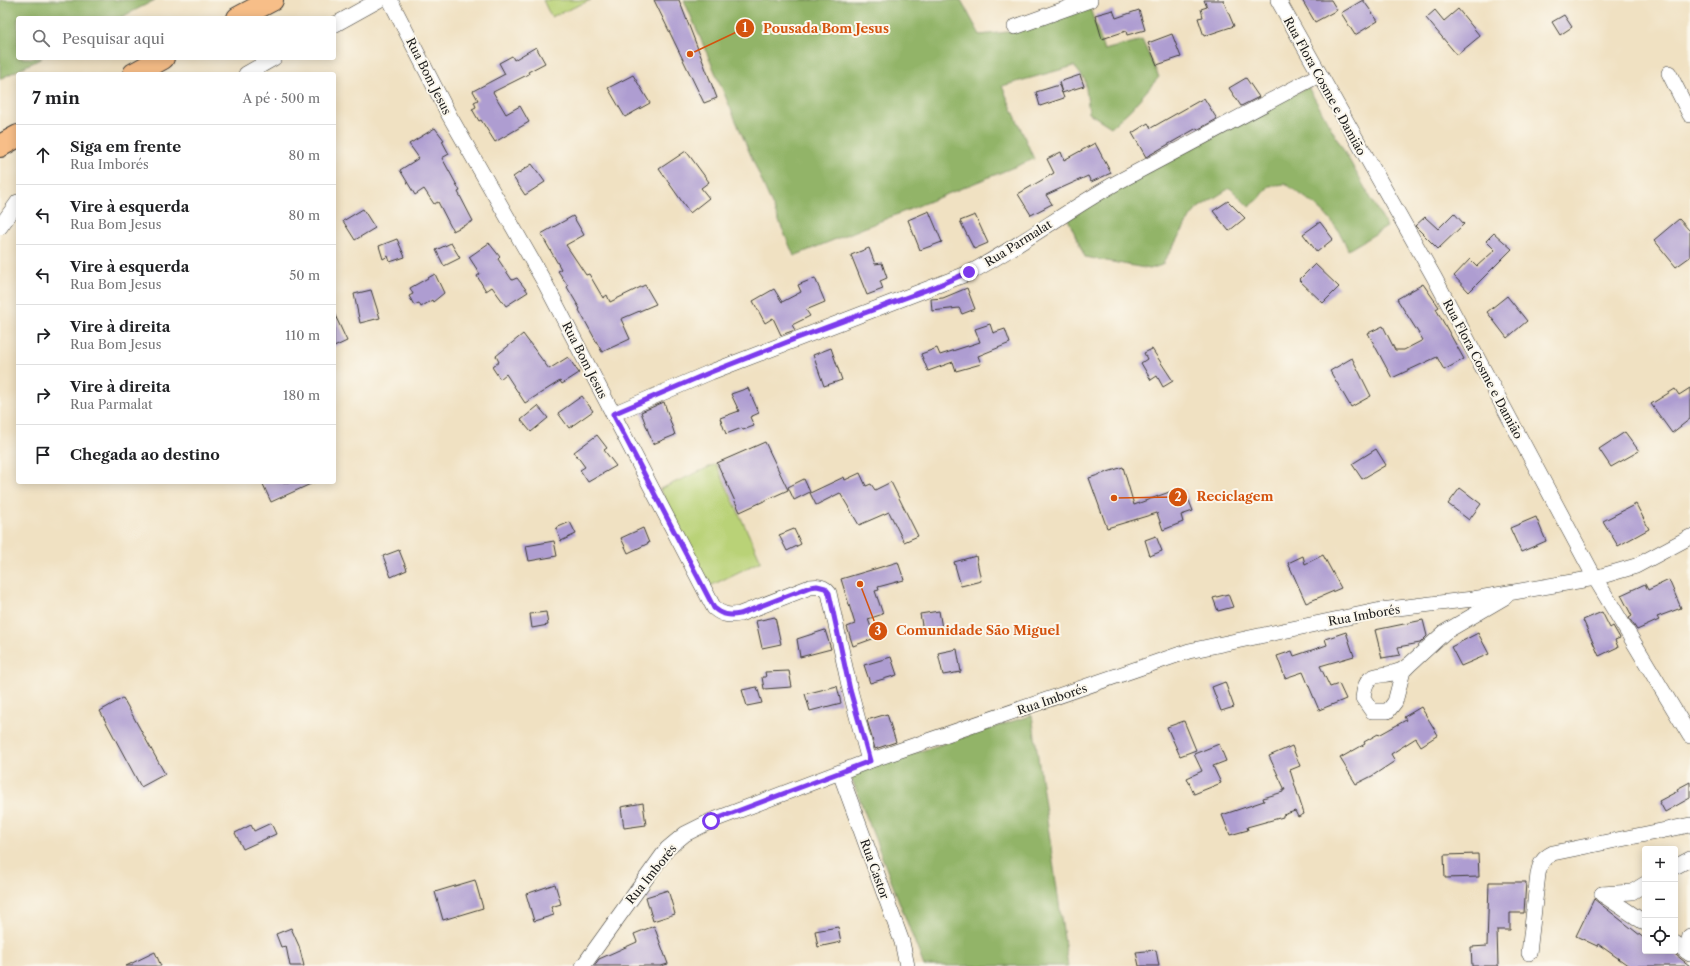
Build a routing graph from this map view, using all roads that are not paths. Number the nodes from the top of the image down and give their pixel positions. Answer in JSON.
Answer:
{"nodes":[{"id":1,"x":272,"y":0,"type":"edge"},
{"id":2,"x":379,"y":0,"type":"edge"},
{"id":3,"x":390,"y":0,"type":"edge"},
{"id":4,"x":1090,"y":0,"type":"edge"},
{"id":5,"x":1278,"y":0,"type":"edge"},
{"id":6,"x":242,"y":16,"type":"edge"},
{"id":7,"x":336,"y":24,"type":"edge"},
{"id":8,"x":1015,"y":27,"type":"dead end"},
{"id":9,"x":162,"y":64,"type":"edge"},
{"id":10,"x":266,"y":66,"type":"edge"},
{"id":11,"x":140,"y":72,"type":"edge"},
{"id":12,"x":251,"y":72,"type":"edge"},
{"id":13,"x":1669,"y":74,"type":"dead end"},
{"id":14,"x":1319,"y":75,"type":"junction"},
{"id":15,"x":1690,"y":115,"type":"edge"},
{"id":16,"x":16,"y":137,"type":"edge"},
{"id":17,"x":0,"y":146,"type":"edge"},
{"id":18,"x":16,"y":205,"type":"edge"},
{"id":19,"x":0,"y":227,"type":"edge"},
{"id":20,"x":613,"y":414,"type":"junction"},
{"id":21,"x":1690,"y":537,"type":"edge"},
{"id":22,"x":1595,"y":578,"type":"junction"},
{"id":23,"x":1513,"y":592,"type":"junction"},
{"id":24,"x":1410,"y":664,"type":"dead end"},
{"id":25,"x":1690,"y":736,"type":"edge"},
{"id":26,"x":870,"y":761,"type":"junction"},
{"id":27,"x":840,"y":772,"type":"junction"},
{"id":28,"x":1690,"y":825,"type":"edge"},
{"id":29,"x":1690,"y":859,"type":"edge"},
{"id":30,"x":1678,"y":865,"type":"edge"},
{"id":31,"x":1642,"y":886,"type":"edge"},
{"id":32,"x":1642,"y":921,"type":"edge"},
{"id":33,"x":1690,"y":936,"type":"edge"},
{"id":34,"x":1684,"y":949,"type":"edge"},
{"id":35,"x":1529,"y":953,"type":"dead end"},
{"id":36,"x":583,"y":966,"type":"edge"},
{"id":37,"x":907,"y":966,"type":"edge"}],
"edges":[{"from":1,"to":6,"type":"highway"},
{"from":2,"to":7,"type":"street"},
{"from":3,"to":20,"type":"street","name":"Rua Bom Jesus"},
{"from":4,"to":8,"type":"street"},
{"from":5,"to":14,"type":"street","name":"Rua Flora Cosme e Damião"},
{"from":9,"to":11,"type":"highway"},
{"from":10,"to":12,"type":"street"},
{"from":13,"to":15,"type":"street"},
{"from":14,"to":20,"type":"street","name":"Rua Parmalat"},
{"from":14,"to":22,"type":"street","name":"Rua Flora Cosme e Damião"},
{"from":16,"to":17,"type":"highway"},
{"from":18,"to":19,"type":"street"},
{"from":20,"to":26,"type":"street","name":"Rua Bom Jesus"},
{"from":21,"to":22,"type":"street","name":"Rua Imborés"},
{"from":22,"to":23,"type":"street","name":"Rua Imborés"},
{"from":22,"to":25,"type":"street","name":"Rua Flora Cosme e Damião"},
{"from":23,"to":24,"type":"street"},
{"from":23,"to":26,"type":"street","name":"Rua Imborés"},
{"from":26,"to":27,"type":"street","name":"Rua Imborés"},
{"from":27,"to":36,"type":"street","name":"Rua Imborés"},
{"from":27,"to":37,"type":"street","name":"Rua Castor"},
{"from":28,"to":35,"type":"street"},
{"from":29,"to":30,"type":"street"},
{"from":31,"to":32,"type":"street"},
{"from":33,"to":34,"type":"street"}]}
